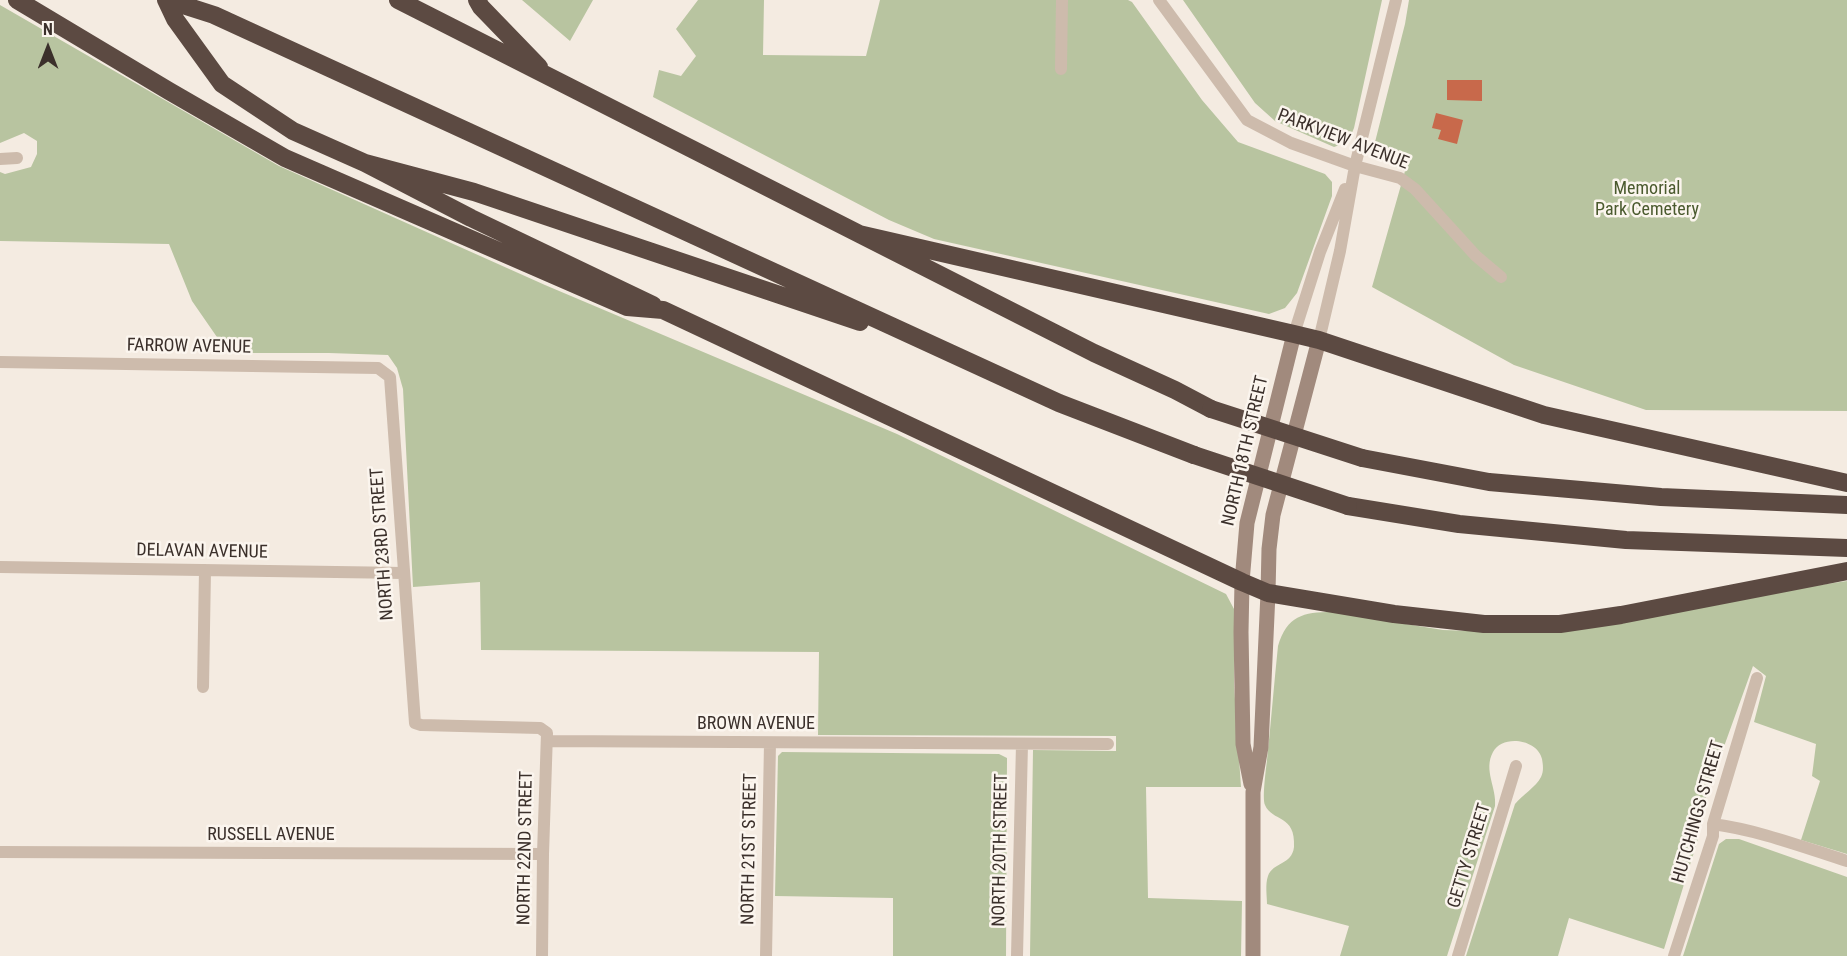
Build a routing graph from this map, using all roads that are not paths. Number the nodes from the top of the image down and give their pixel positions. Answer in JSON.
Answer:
{"nodes":[{"id":1,"x":17,"y":0,"type":"edge"},
{"id":2,"x":167,"y":0,"type":"edge"},
{"id":3,"x":398,"y":0,"type":"edge"},
{"id":4,"x":477,"y":0,"type":"edge"},
{"id":5,"x":1062,"y":0,"type":"edge"},
{"id":6,"x":1159,"y":0,"type":"edge"},
{"id":7,"x":1396,"y":0,"type":"edge"},
{"id":8,"x":1061,"y":69,"type":"dead end"},
{"id":9,"x":549,"y":76,"type":"junction"},
{"id":10,"x":17,"y":158,"type":"dead end"},
{"id":11,"x":0,"y":159,"type":"edge"},
{"id":12,"x":365,"y":163,"type":"junction"},
{"id":13,"x":1354,"y":166,"type":"junction"},
{"id":14,"x":858,"y":234,"type":"junction"},
{"id":15,"x":1501,"y":277,"type":"dead end"},
{"id":16,"x":663,"y":310,"type":"junction"},
{"id":17,"x":1294,"y":334,"type":"junction"},
{"id":18,"x":1319,"y":340,"type":"junction"},
{"id":19,"x":952,"y":354,"type":"junction"},
{"id":20,"x":0,"y":362,"type":"edge"},
{"id":21,"x":378,"y":368,"type":"joint"},
{"id":22,"x":1847,"y":483,"type":"edge"},
{"id":23,"x":1847,"y":504,"type":"edge"},
{"id":24,"x":1847,"y":548,"type":"edge"},
{"id":25,"x":0,"y":567,"type":"edge"},
{"id":26,"x":205,"y":570,"type":"junction"},
{"id":27,"x":1847,"y":571,"type":"edge"},
{"id":28,"x":403,"y":573,"type":"junction"},
{"id":29,"x":1242,"y":582,"type":"junction"},
{"id":30,"x":1268,"y":593,"type":"junction"},
{"id":31,"x":1757,"y":678,"type":"dead end"},
{"id":32,"x":203,"y":687,"type":"dead end"},
{"id":33,"x":547,"y":741,"type":"junction"},
{"id":34,"x":770,"y":743,"type":"junction"},
{"id":35,"x":1022,"y":744,"type":"junction"},
{"id":36,"x":1108,"y":744,"type":"dead end"},
{"id":37,"x":1516,"y":766,"type":"dead end"},
{"id":38,"x":1253,"y":792,"type":"junction"},
{"id":39,"x":1713,"y":824,"type":"junction"},
{"id":40,"x":0,"y":852,"type":"edge"},
{"id":41,"x":543,"y":854,"type":"junction"},
{"id":42,"x":1847,"y":861,"type":"edge"},
{"id":43,"x":542,"y":956,"type":"edge"},
{"id":44,"x":766,"y":956,"type":"edge"},
{"id":45,"x":1017,"y":956,"type":"edge"},
{"id":46,"x":1253,"y":956,"type":"edge"},
{"id":47,"x":1458,"y":956,"type":"edge"},
{"id":48,"x":1674,"y":956,"type":"edge"}],
"edges":[{"from":1,"to":16,"type":"highway"},
{"from":2,"to":12,"type":"highway"},
{"from":2,"to":19,"type":"highway"},
{"from":3,"to":9,"type":"highway"},
{"from":4,"to":9,"type":"highway"},
{"from":5,"to":8,"type":"street"},
{"from":6,"to":13,"type":"street","name":"PARKVIEW AVENUE"},
{"from":7,"to":13,"type":"street","name":"NORTH 18TH STREET"},
{"from":9,"to":14,"type":"highway"},
{"from":10,"to":11,"type":"street"},
{"from":12,"to":16,"type":"highway"},
{"from":12,"to":19,"type":"highway"},
{"from":13,"to":15,"type":"street","name":"PARKVIEW AVENUE"},
{"from":13,"to":17,"type":"street","name":"NORTH 18TH STREET"},
{"from":13,"to":18,"type":"street","name":"NORTH 18TH STREET"},
{"from":14,"to":17,"type":"highway"},
{"from":14,"to":23,"type":"highway","bridge":true},
{"from":16,"to":29,"type":"highway"},
{"from":17,"to":18,"type":"highway"},
{"from":17,"to":29,"type":"main road","name":"NORTH 18TH STREET"},
{"from":18,"to":22,"type":"highway"},
{"from":18,"to":30,"type":"main road","name":"NORTH 18TH STREET"},
{"from":19,"to":24,"type":"highway","bridge":true},
{"from":20,"to":21,"type":"street","name":"FARROW AVENUE"},
{"from":21,"to":28,"type":"street","name":"NORTH 23RD STREET"},
{"from":25,"to":26,"type":"street","name":"DELAVAN AVENUE"},
{"from":26,"to":28,"type":"street","name":"DELAVAN AVENUE"},
{"from":26,"to":32,"type":"street"},
{"from":27,"to":30,"type":"highway"},
{"from":28,"to":33,"type":"street","name":"NORTH 23RD STREET"},
{"from":29,"to":30,"type":"highway"},
{"from":29,"to":38,"type":"main road","name":"NORTH 18TH STREET"},
{"from":30,"to":38,"type":"main road","name":"NORTH 18TH STREET"},
{"from":31,"to":39,"type":"street","name":"HUTCHINGS STREET"},
{"from":33,"to":34,"type":"street","name":"BROWN AVENUE"},
{"from":33,"to":41,"type":"street","name":"NORTH 22ND STREET"},
{"from":34,"to":35,"type":"street","name":"BROWN AVENUE"},
{"from":34,"to":44,"type":"street","name":"NORTH 21ST STREET"},
{"from":35,"to":36,"type":"street","name":"BROWN AVENUE"},
{"from":35,"to":45,"type":"street","name":"NORTH 20TH STREET"},
{"from":37,"to":47,"type":"street","name":"GETTY STREET"},
{"from":38,"to":46,"type":"main road","name":"NORTH 18TH STREET"},
{"from":39,"to":42,"type":"street"},
{"from":39,"to":48,"type":"street","name":"HUTCHINGS STREET"},
{"from":40,"to":41,"type":"street","name":"RUSSELL AVENUE"},
{"from":41,"to":43,"type":"street","name":"NORTH 22ND STREET"}]}
